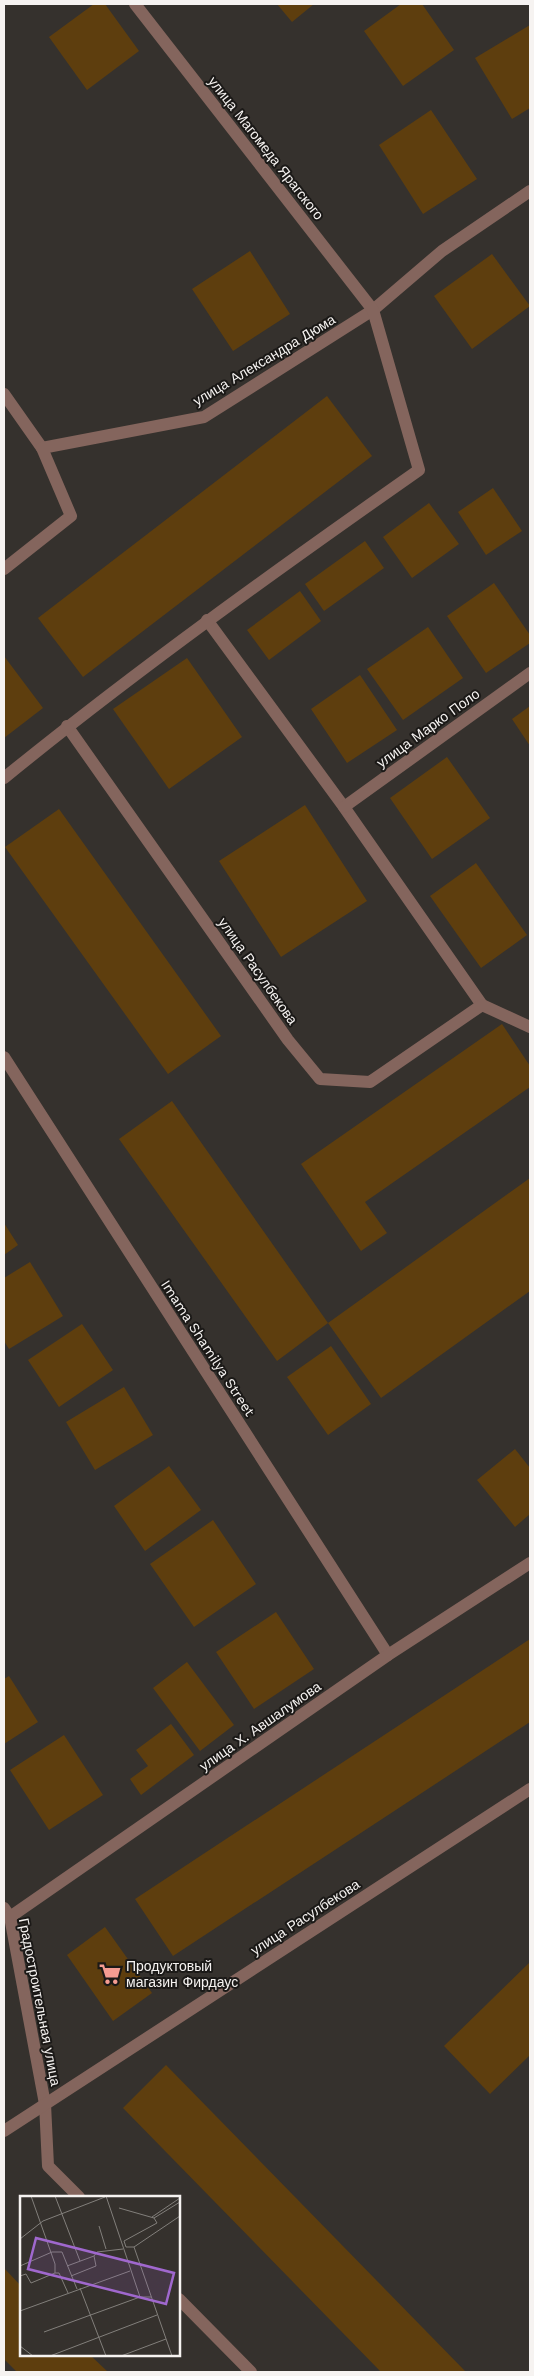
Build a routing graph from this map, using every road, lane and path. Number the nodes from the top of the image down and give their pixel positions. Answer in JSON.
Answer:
{"nodes":[{"id":1,"x":135,"y":4,"type":"edge"},
{"id":2,"x":530,"y":191,"type":"edge"},
{"id":3,"x":373,"y":310,"type":"junction"},
{"id":4,"x":4,"y":394,"type":"edge"},
{"id":5,"x":42,"y":448,"type":"junction"},
{"id":6,"x":4,"y":569,"type":"edge"},
{"id":7,"x":207,"y":620,"type":"junction"},
{"id":8,"x":530,"y":673,"type":"edge"},
{"id":9,"x":68,"y":726,"type":"junction"},
{"id":10,"x":4,"y":778,"type":"edge"},
{"id":11,"x":344,"y":807,"type":"junction"},
{"id":12,"x":482,"y":1005,"type":"junction"},
{"id":13,"x":530,"y":1027,"type":"edge"},
{"id":14,"x":4,"y":1057,"type":"edge"},
{"id":15,"x":530,"y":1563,"type":"edge"},
{"id":16,"x":388,"y":1655,"type":"junction"},
{"id":17,"x":530,"y":1789,"type":"edge"},
{"id":18,"x":7,"y":1912,"type":"edge"},
{"id":19,"x":45,"y":2104,"type":"junction"},
{"id":20,"x":4,"y":2131,"type":"edge"},
{"id":21,"x":78,"y":2196,"type":"edge"},
{"id":22,"x":180,"y":2300,"type":"edge"},
{"id":23,"x":251,"y":2372,"type":"edge"}],
"edges":[{"from":1,"to":3,"type":"street","name":"улица Магомеда Ярагского"},
{"from":2,"to":3,"type":"street","name":"улица Александра Дюма"},
{"from":3,"to":5,"type":"street","name":"улица Александра Дюма"},
{"from":3,"to":7,"type":"street"},
{"from":4,"to":5,"type":"street"},
{"from":5,"to":6,"type":"street"},
{"from":7,"to":9,"type":"street"},
{"from":7,"to":11,"type":"street"},
{"from":8,"to":11,"type":"street","name":"улица Марко Поло"},
{"from":9,"to":10,"type":"street"},
{"from":9,"to":12,"type":"street","name":"улица Расулбекова"},
{"from":11,"to":12,"type":"street"},
{"from":12,"to":13,"type":"street"},
{"from":14,"to":16,"type":"street","name":"Imama Shamilya Street"},
{"from":15,"to":16,"type":"street","name":"улица Х. Авшалумова"},
{"from":16,"to":18,"type":"street","name":"улица Х. Авшалумова"},
{"from":17,"to":19,"type":"street","name":"улица Расулбекова"},
{"from":18,"to":19,"type":"street","name":"Градостроительная улица"},
{"from":19,"to":20,"type":"street","name":"улица Расулбекова"},
{"from":19,"to":21,"type":"street","name":"Градостроительная улица"},
{"from":22,"to":23,"type":"street"}]}
